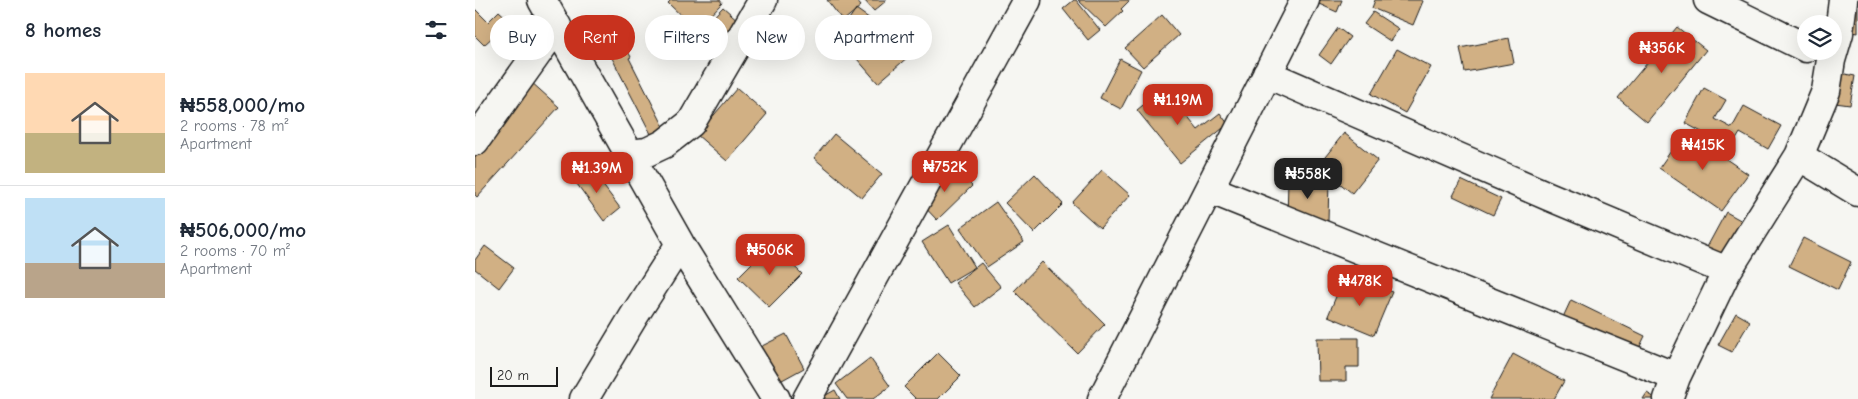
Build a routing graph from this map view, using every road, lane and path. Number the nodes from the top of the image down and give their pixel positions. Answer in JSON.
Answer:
{"nodes":[{"id":1,"x":542,"y":0,"type":"edge"},
{"id":2,"x":763,"y":0,"type":"edge"},
{"id":3,"x":1027,"y":0,"type":"edge"},
{"id":4,"x":1305,"y":0,"type":"edge"},
{"id":5,"x":1707,"y":0,"type":"edge"},
{"id":6,"x":1843,"y":0,"type":"edge"},
{"id":7,"x":557,"y":26,"type":"junction"},
{"id":8,"x":1848,"y":35,"type":"edge"},
{"id":9,"x":1797,"y":44,"type":"edge"},
{"id":10,"x":1822,"y":60,"type":"edge"},
{"id":11,"x":1267,"y":74,"type":"junction"},
{"id":12,"x":475,"y":141,"type":"edge"},
{"id":13,"x":629,"y":154,"type":"junction"},
{"id":14,"x":1799,"y":156,"type":"junction"},
{"id":15,"x":1209,"y":190,"type":"junction"},
{"id":16,"x":1858,"y":192,"type":"edge"},
{"id":17,"x":680,"y":244,"type":"junction"},
{"id":18,"x":1727,"y":271,"type":"junction"},
{"id":19,"x":1672,"y":388,"type":"edge"},
{"id":20,"x":584,"y":399,"type":"edge"},
{"id":21,"x":776,"y":399,"type":"edge"},
{"id":22,"x":807,"y":399,"type":"edge"},
{"id":23,"x":1102,"y":399,"type":"edge"}],
"edges":[{"from":1,"to":7,"type":"street"},
{"from":2,"to":13,"type":"street"},
{"from":3,"to":22,"type":"street"},
{"from":4,"to":11,"type":"street"},
{"from":5,"to":9,"type":"street"},
{"from":6,"to":8,"type":"street"},
{"from":7,"to":12,"type":"street"},
{"from":7,"to":13,"type":"street"},
{"from":10,"to":14,"type":"street"},
{"from":11,"to":15,"type":"street"},
{"from":11,"to":18,"type":"street"},
{"from":13,"to":17,"type":"street"},
{"from":14,"to":16,"type":"street"},
{"from":14,"to":18,"type":"street"},
{"from":15,"to":19,"type":"street"},
{"from":15,"to":23,"type":"street"},
{"from":17,"to":20,"type":"street"},
{"from":17,"to":21,"type":"street"},
{"from":18,"to":19,"type":"street"}]}
